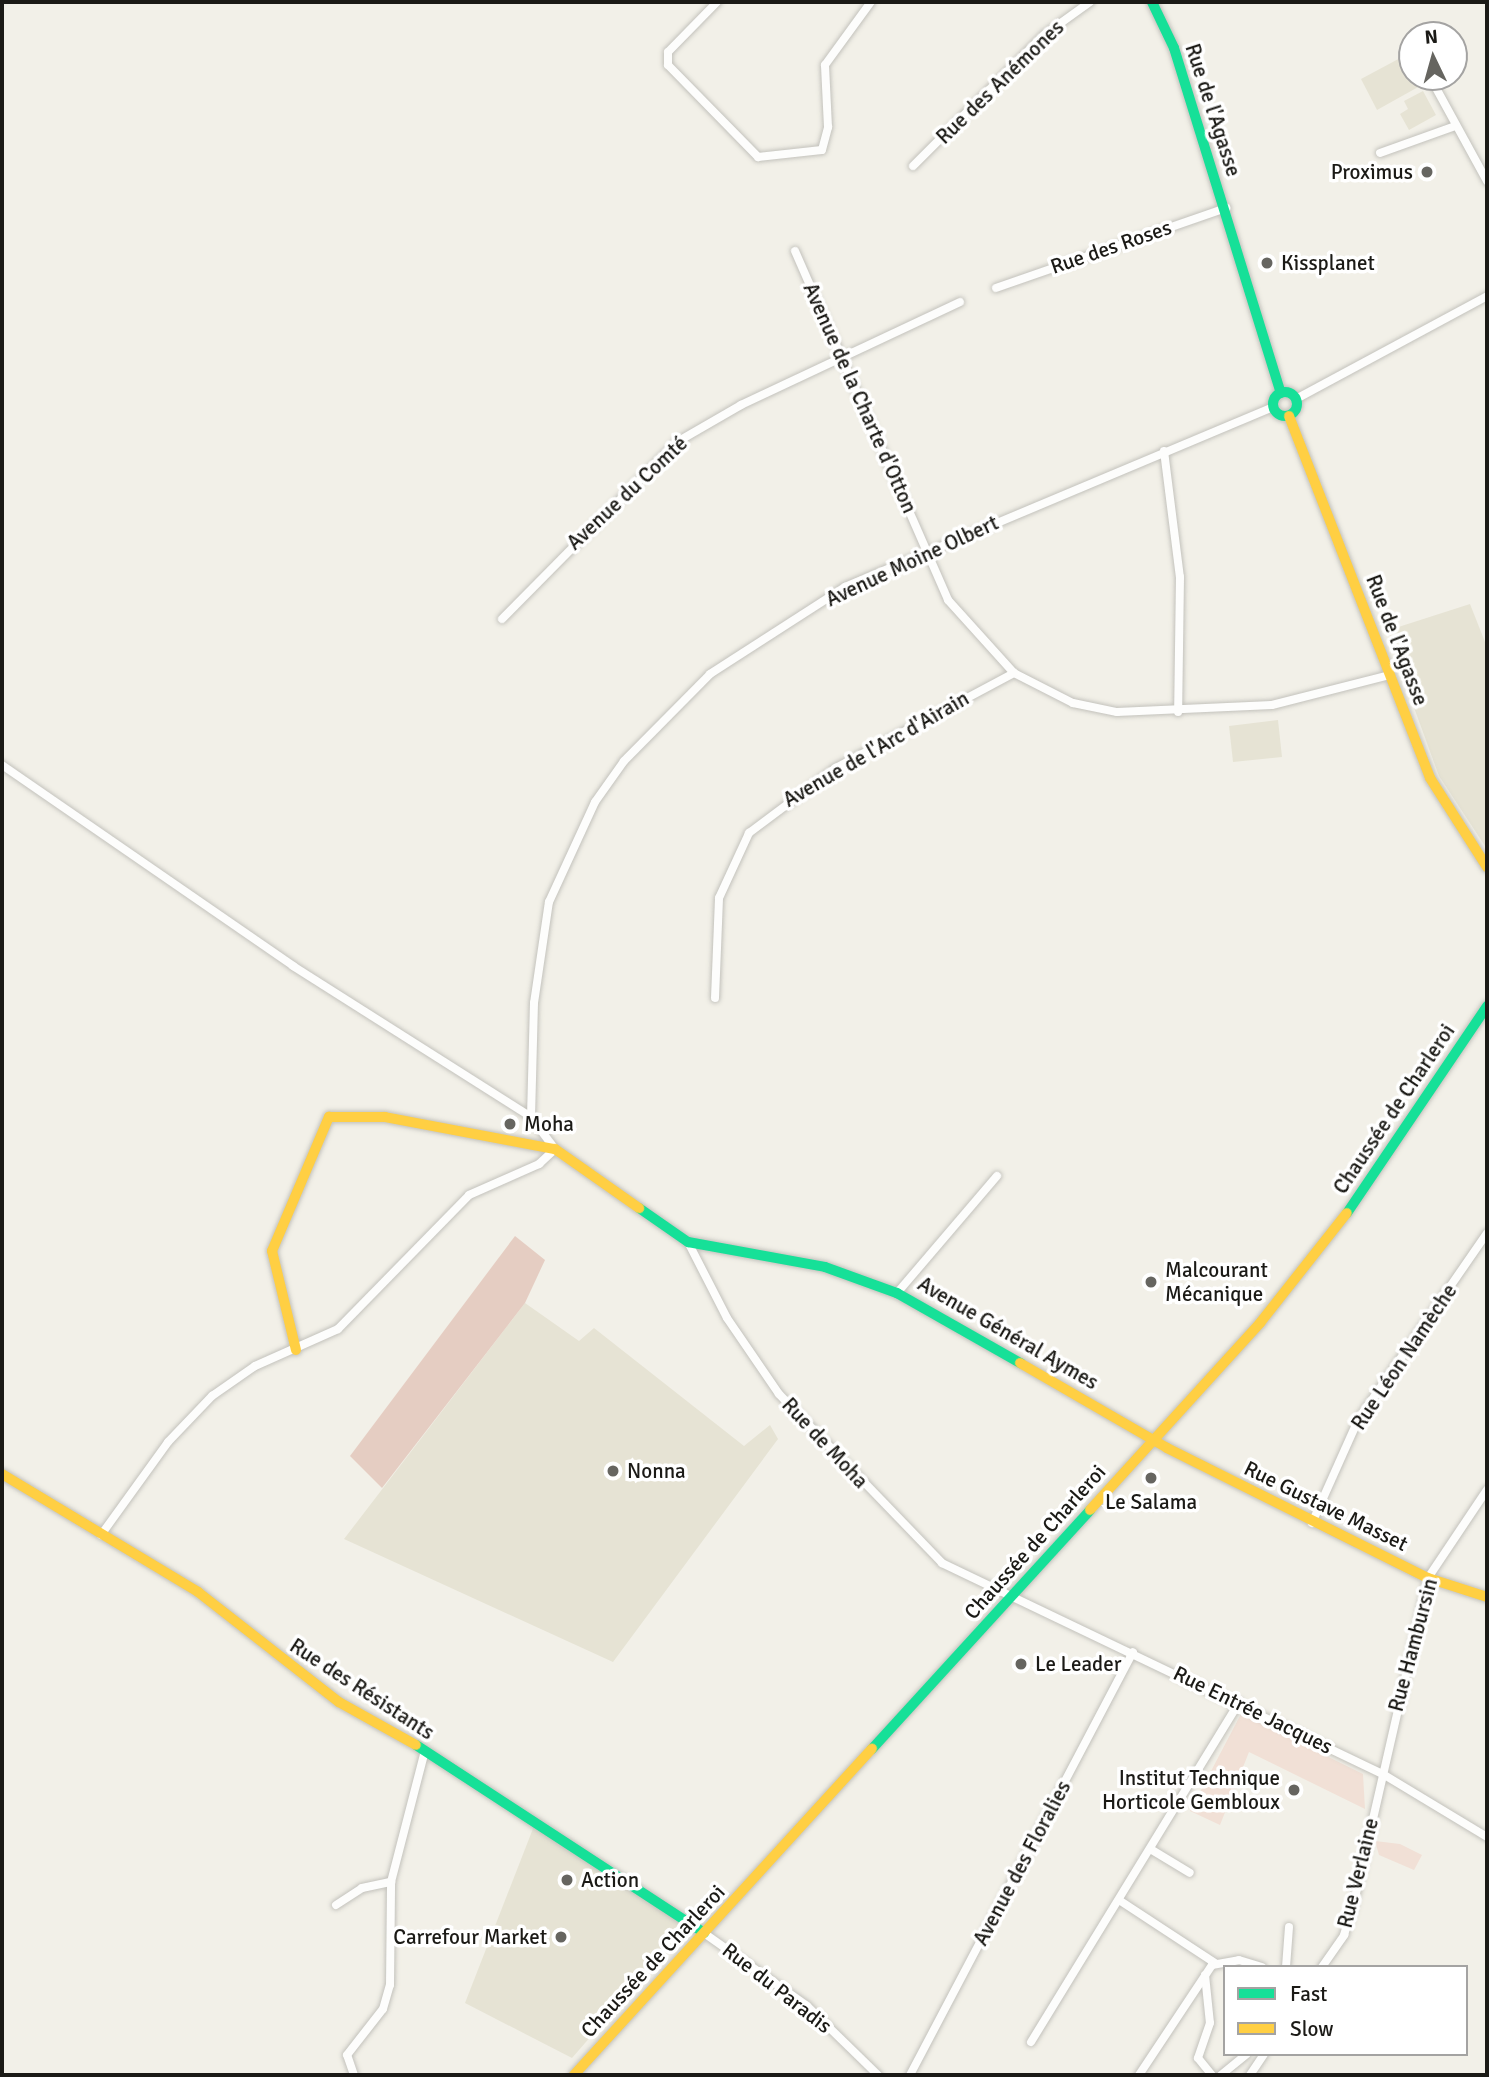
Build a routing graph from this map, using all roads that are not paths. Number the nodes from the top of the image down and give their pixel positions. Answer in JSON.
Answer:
{"nodes":[{"id":1,"x":717,"y":2,"type":"edge"},
{"id":2,"x":871,"y":2,"type":"edge"},
{"id":3,"x":1090,"y":2,"type":"edge"},
{"id":4,"x":1152,"y":2,"type":"edge"},
{"id":5,"x":1437,"y":91,"type":"edge"},
{"id":6,"x":1455,"y":126,"type":"junction"},
{"id":7,"x":1380,"y":153,"type":"dead end"},
{"id":8,"x":913,"y":166,"type":"dead end"},
{"id":9,"x":1487,"y":181,"type":"edge"},
{"id":10,"x":1226,"y":208,"type":"junction"},
{"id":11,"x":795,"y":251,"type":"dead end"},
{"id":12,"x":996,"y":288,"type":"dead end"},
{"id":13,"x":1487,"y":296,"type":"edge"},
{"id":14,"x":960,"y":302,"type":"dead end"},
{"id":15,"x":843,"y":359,"type":"junction"},
{"id":16,"x":1280,"y":393,"type":"junction"},
{"id":17,"x":1296,"y":398,"type":"junction"},
{"id":18,"x":1273,"y":407,"type":"junction"},
{"id":19,"x":1289,"y":416,"type":"junction"},
{"id":20,"x":1164,"y":451,"type":"junction"},
{"id":21,"x":928,"y":551,"type":"junction"},
{"id":22,"x":502,"y":619,"type":"dead end"},
{"id":23,"x":1014,"y":673,"type":"junction"},
{"id":24,"x":1390,"y":675,"type":"junction"},
{"id":25,"x":1178,"y":712,"type":"junction"},
{"id":26,"x":2,"y":765,"type":"edge"},
{"id":27,"x":1487,"y":867,"type":"edge"},
{"id":28,"x":715,"y":998,"type":"dead end"},
{"id":29,"x":1487,"y":1006,"type":"edge"},
{"id":30,"x":531,"y":1117,"type":"junction"},
{"id":31,"x":555,"y":1149,"type":"junction"},
{"id":32,"x":997,"y":1176,"type":"dead end"},
{"id":33,"x":1487,"y":1233,"type":"edge"},
{"id":34,"x":688,"y":1242,"type":"junction"},
{"id":35,"x":897,"y":1293,"type":"junction"},
{"id":36,"x":296,"y":1350,"type":"junction"},
{"id":37,"x":1152,"y":1440,"type":"junction"},
{"id":38,"x":2,"y":1474,"type":"edge"},
{"id":39,"x":1487,"y":1490,"type":"edge"},
{"id":40,"x":1311,"y":1522,"type":"junction"},
{"id":41,"x":101,"y":1535,"type":"junction"},
{"id":42,"x":1428,"y":1578,"type":"junction"},
{"id":43,"x":1011,"y":1597,"type":"junction"},
{"id":44,"x":1487,"y":1597,"type":"edge"},
{"id":45,"x":1133,"y":1652,"type":"junction"},
{"id":46,"x":1239,"y":1703,"type":"junction"},
{"id":47,"x":424,"y":1754,"type":"junction"},
{"id":48,"x":1381,"y":1773,"type":"junction"},
{"id":49,"x":1487,"y":1837,"type":"edge"},
{"id":50,"x":1152,"y":1850,"type":"junction"},
{"id":51,"x":1190,"y":1874,"type":"dead end"},
{"id":52,"x":391,"y":1882,"type":"junction"},
{"id":53,"x":1122,"y":1902,"type":"junction"},
{"id":54,"x":336,"y":1905,"type":"dead end"},
{"id":55,"x":1289,"y":1927,"type":"dead end"},
{"id":56,"x":704,"y":1933,"type":"junction"},
{"id":57,"x":1215,"y":1963,"type":"junction"},
{"id":58,"x":1246,"y":1964,"type":"edge"},
{"id":59,"x":1286,"y":1965,"type":"edge"},
{"id":60,"x":1323,"y":1965,"type":"edge"},
{"id":61,"x":1206,"y":1972,"type":"junction"},
{"id":62,"x":1031,"y":2042,"type":"dead end"},
{"id":63,"x":1245,"y":2056,"type":"edge"},
{"id":64,"x":1263,"y":2056,"type":"edge"},
{"id":65,"x":354,"y":2075,"type":"edge"},
{"id":66,"x":574,"y":2075,"type":"edge"},
{"id":67,"x":878,"y":2075,"type":"edge"},
{"id":68,"x":911,"y":2075,"type":"edge"},
{"id":69,"x":1139,"y":2075,"type":"edge"},
{"id":70,"x":1212,"y":2075,"type":"edge"},
{"id":71,"x":1221,"y":2075,"type":"edge"},
{"id":72,"x":1250,"y":2075,"type":"edge"}],
"edges":[{"from":1,"to":2,"type":"street"},
{"from":3,"to":8,"type":"street","name":"Rue des Anémones"},
{"from":4,"to":10,"type":"street","name":"Rue de l'Agasse"},
{"from":5,"to":6,"type":"street"},
{"from":6,"to":7,"type":"street"},
{"from":6,"to":9,"type":"street"},
{"from":10,"to":12,"type":"street","name":"Rue des Roses"},
{"from":10,"to":16,"type":"street","name":"Rue de l'Agasse"},
{"from":11,"to":15,"type":"street","name":"Avenue de la Charte d'Otton"},
{"from":13,"to":17,"type":"street"},
{"from":14,"to":15,"type":"street","name":"Avenue du Comté"},
{"from":15,"to":21,"type":"street","name":"Avenue de la Charte d'Otton"},
{"from":15,"to":22,"type":"street","name":"Avenue du Comté"},
{"from":16,"to":17,"type":"street"},
{"from":16,"to":18,"type":"street"},
{"from":17,"to":19,"type":"street"},
{"from":18,"to":19,"type":"street"},
{"from":18,"to":20,"type":"street","name":"Avenue Moine Olbert"},
{"from":19,"to":24,"type":"street","name":"Rue de l'Agasse"},
{"from":20,"to":21,"type":"street","name":"Avenue Moine Olbert"},
{"from":20,"to":25,"type":"street"},
{"from":21,"to":23,"type":"street","name":"Avenue de la Charte d'Otton"},
{"from":21,"to":30,"type":"street","name":"Avenue Moine Olbert"},
{"from":23,"to":25,"type":"street","name":"Avenue de la Charte d'Otton"},
{"from":23,"to":28,"type":"street","name":"Avenue de l'Arc d'Airain"},
{"from":24,"to":25,"type":"street","name":"Avenue de la Charte d'Otton"},
{"from":24,"to":27,"type":"street","name":"Rue de l'Agasse"},
{"from":26,"to":30,"type":"street"},
{"from":29,"to":37,"type":"street","name":"Chaussée de Charleroi"},
{"from":30,"to":31,"type":"street"},
{"from":31,"to":34,"type":"street","name":"Avenue Général Aymes"},
{"from":31,"to":36,"type":"street"},
{"from":31,"to":36,"type":"street","name":"Avenue Général Aymes"},
{"from":32,"to":35,"type":"street"},
{"from":33,"to":40,"type":"street","name":"Rue Léon Namèche"},
{"from":34,"to":35,"type":"street","name":"Avenue Général Aymes"},
{"from":34,"to":43,"type":"street","name":"Rue de Moha"},
{"from":35,"to":37,"type":"street","name":"Avenue Général Aymes"},
{"from":36,"to":41,"type":"street"},
{"from":37,"to":40,"type":"street","name":"Rue Gustave Masset"},
{"from":37,"to":43,"type":"street","name":"Chaussée de Charleroi"},
{"from":38,"to":41,"type":"street","name":"Rue des Résistants"},
{"from":39,"to":42,"type":"street","name":"Rue Hambursin"},
{"from":40,"to":42,"type":"street","name":"Rue Gustave Masset"},
{"from":41,"to":47,"type":"street","name":"Rue des Résistants"},
{"from":42,"to":44,"type":"street","name":"Rue Gustave Masset"},
{"from":42,"to":48,"type":"street","name":"Rue Hambursin"},
{"from":43,"to":45,"type":"street","name":"Rue Entrée Jacques"},
{"from":43,"to":56,"type":"street","name":"Chaussée de Charleroi"},
{"from":45,"to":46,"type":"street","name":"Rue Entrée Jacques"},
{"from":45,"to":68,"type":"street","name":"Avenue des Floralies"},
{"from":46,"to":48,"type":"street","name":"Rue Entrée Jacques"},
{"from":46,"to":50,"type":"street"},
{"from":47,"to":52,"type":"street"},
{"from":47,"to":56,"type":"street","name":"Rue des Résistants"},
{"from":48,"to":49,"type":"street","name":"Rue Entrée Jacques"},
{"from":48,"to":60,"type":"street","name":"Rue Verlaine"},
{"from":50,"to":51,"type":"street"},
{"from":50,"to":53,"type":"street"},
{"from":52,"to":54,"type":"street"},
{"from":52,"to":65,"type":"street"},
{"from":53,"to":57,"type":"street"},
{"from":53,"to":62,"type":"street"},
{"from":55,"to":59,"type":"street"},
{"from":56,"to":66,"type":"street","name":"Chaussée de Charleroi"},
{"from":56,"to":67,"type":"street","name":"Rue du Paradis"},
{"from":57,"to":58,"type":"street"},
{"from":57,"to":61,"type":"street"},
{"from":61,"to":69,"type":"street"},
{"from":61,"to":70,"type":"street"},
{"from":63,"to":71,"type":"street"},
{"from":64,"to":72,"type":"street"}]}
